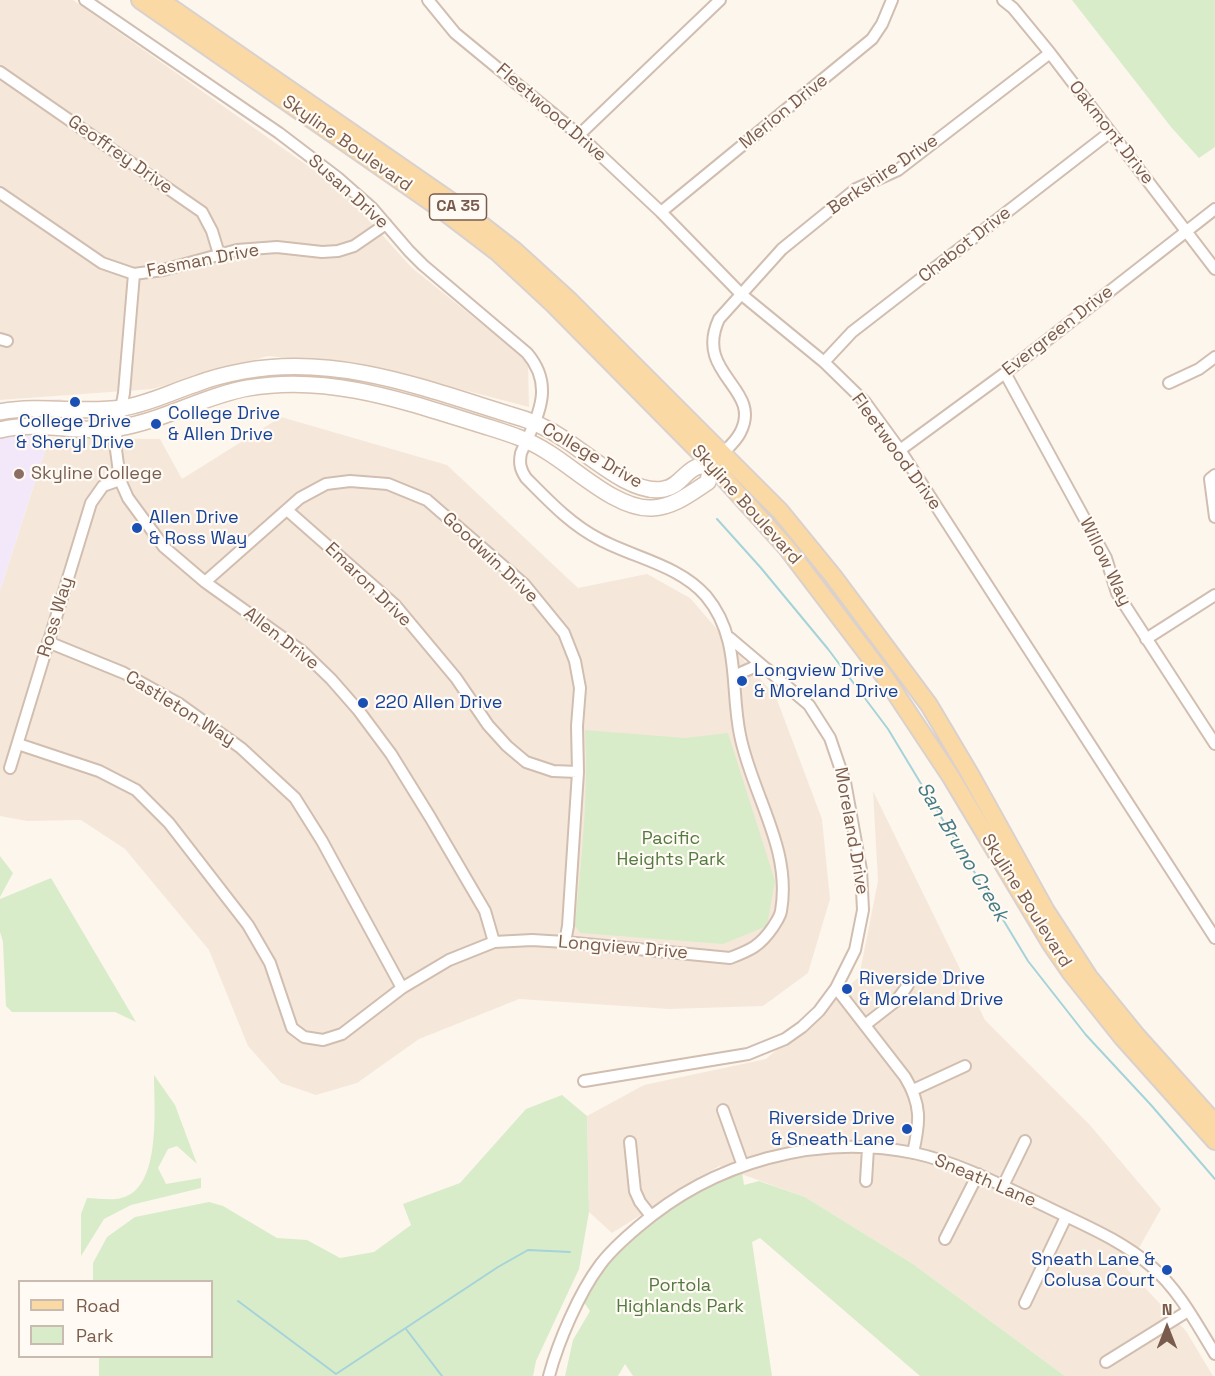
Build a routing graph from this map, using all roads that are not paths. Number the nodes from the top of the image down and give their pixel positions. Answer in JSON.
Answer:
{"nodes":[{"id":1,"x":85,"y":0,"type":"edge"},
{"id":2,"x":140,"y":0,"type":"edge"},
{"id":3,"x":160,"y":0,"type":"edge"},
{"id":4,"x":428,"y":0,"type":"edge"},
{"id":5,"x":720,"y":0,"type":"edge"},
{"id":6,"x":892,"y":0,"type":"edge"},
{"id":7,"x":1003,"y":0,"type":"edge"},
{"id":8,"x":1050,"y":53,"type":"junction"},
{"id":9,"x":0,"y":72,"type":"edge"},
{"id":10,"x":1109,"y":133,"type":"junction"},
{"id":11,"x":579,"y":135,"type":"junction"},
{"id":12,"x":0,"y":194,"type":"edge"},
{"id":13,"x":1215,"y":209,"type":"edge"},
{"id":14,"x":661,"y":212,"type":"junction"},
{"id":15,"x":386,"y":224,"type":"junction"},
{"id":16,"x":1186,"y":231,"type":"junction"},
{"id":17,"x":219,"y":254,"type":"junction"},
{"id":18,"x":1215,"y":269,"type":"edge"},
{"id":19,"x":134,"y":274,"type":"junction"},
{"id":20,"x":741,"y":294,"type":"junction"},
{"id":21,"x":1215,"y":357,"type":"edge"},
{"id":22,"x":824,"y":362,"type":"junction"},
{"id":23,"x":1005,"y":373,"type":"junction"},
{"id":24,"x":1169,"y":383,"type":"dead end"},
{"id":25,"x":121,"y":408,"type":"junction"},
{"id":26,"x":0,"y":412,"type":"edge"},
{"id":27,"x":116,"y":428,"type":"junction"},
{"id":28,"x":0,"y":429,"type":"edge"},
{"id":29,"x":530,"y":431,"type":"junction"},
{"id":30,"x":900,"y":450,"type":"junction"},
{"id":31,"x":717,"y":459,"type":"junction"},
{"id":32,"x":1215,"y":475,"type":"edge"},
{"id":33,"x":120,"y":480,"type":"junction"},
{"id":34,"x":287,"y":510,"type":"junction"},
{"id":35,"x":1215,"y":517,"type":"edge"},
{"id":36,"x":205,"y":582,"type":"junction"},
{"id":37,"x":1215,"y":595,"type":"edge"},
{"id":38,"x":730,"y":638,"type":"junction"},
{"id":39,"x":1146,"y":639,"type":"junction"},
{"id":40,"x":48,"y":642,"type":"junction"},
{"id":41,"x":767,"y":670,"type":"junction"},
{"id":42,"x":734,"y":676,"type":"junction"},
{"id":43,"x":1210,"y":726,"type":"edge"},
{"id":44,"x":18,"y":744,"type":"junction"},
{"id":45,"x":1215,"y":744,"type":"edge"},
{"id":46,"x":10,"y":768,"type":"dead end"},
{"id":47,"x":578,"y":772,"type":"junction"},
{"id":48,"x":1215,"y":938,"type":"edge"},
{"id":49,"x":495,"y":942,"type":"junction"},
{"id":50,"x":565,"y":942,"type":"junction"},
{"id":51,"x":908,"y":985,"type":"dead end"},
{"id":52,"x":402,"y":988,"type":"junction"},
{"id":53,"x":836,"y":988,"type":"junction"},
{"id":54,"x":865,"y":1025,"type":"junction"},
{"id":55,"x":965,"y":1066,"type":"dead end"},
{"id":56,"x":585,"y":1081,"type":"dead end"},
{"id":57,"x":913,"y":1090,"type":"junction"},
{"id":58,"x":723,"y":1110,"type":"dead end"},
{"id":59,"x":1215,"y":1123,"type":"edge"},
{"id":60,"x":1025,"y":1141,"type":"dead end"},
{"id":61,"x":1215,"y":1141,"type":"edge"},
{"id":62,"x":630,"y":1142,"type":"dead end"},
{"id":63,"x":868,"y":1148,"type":"junction"},
{"id":64,"x":913,"y":1153,"type":"junction"},
{"id":65,"x":743,"y":1166,"type":"junction"},
{"id":66,"x":978,"y":1174,"type":"junction"},
{"id":67,"x":866,"y":1181,"type":"dead end"},
{"id":68,"x":1003,"y":1186,"type":"junction"},
{"id":69,"x":651,"y":1216,"type":"junction"},
{"id":70,"x":1066,"y":1217,"type":"junction"},
{"id":71,"x":945,"y":1239,"type":"dead end"},
{"id":72,"x":1025,"y":1303,"type":"dead end"},
{"id":73,"x":1188,"y":1311,"type":"junction"},
{"id":74,"x":1215,"y":1354,"type":"edge"},
{"id":75,"x":1106,"y":1362,"type":"dead end"},
{"id":76,"x":549,"y":1376,"type":"edge"}],
"edges":[{"from":1,"to":15,"type":"street","name":"Susan Drive"},
{"from":2,"to":31,"type":"main road","name":"Skyline Boulevard","number":"CA 35"},
{"from":3,"to":31,"type":"main road","name":"Skyline Boulevard","number":"CA 35"},
{"from":4,"to":11,"type":"street","name":"Fleetwood Drive"},
{"from":5,"to":11,"type":"street"},
{"from":6,"to":14,"type":"street","name":"Merion Drive"},
{"from":7,"to":8,"type":"street","name":"Oakmont Drive"},
{"from":8,"to":10,"type":"street","name":"Oakmont Drive"},
{"from":8,"to":20,"type":"street","name":"Berkshire Drive"},
{"from":9,"to":17,"type":"street","name":"Geoffrey Drive"},
{"from":10,"to":16,"type":"street","name":"Oakmont Drive"},
{"from":10,"to":22,"type":"street","name":"Chabot Drive"},
{"from":11,"to":14,"type":"street","name":"Fleetwood Drive"},
{"from":12,"to":19,"type":"street","name":"Fasman Drive"},
{"from":13,"to":16,"type":"street","name":"Evergreen Drive"},
{"from":14,"to":20,"type":"street","name":"Fleetwood Drive"},
{"from":15,"to":17,"type":"street","name":"Fasman Drive"},
{"from":15,"to":29,"type":"street","name":"Susan Drive"},
{"from":16,"to":18,"type":"street","name":"Oakmont Drive"},
{"from":16,"to":23,"type":"street","name":"Evergreen Drive"},
{"from":17,"to":19,"type":"street","name":"Fasman Drive"},
{"from":19,"to":25,"type":"street","name":"Allen Drive"},
{"from":20,"to":22,"type":"street","name":"Fleetwood Drive"},
{"from":20,"to":31,"type":"street","name":"Berkshire Drive"},
{"from":21,"to":24,"type":"street"},
{"from":22,"to":30,"type":"street","name":"Fleetwood Drive"},
{"from":23,"to":30,"type":"street","name":"Evergreen Drive"},
{"from":23,"to":39,"type":"street","name":"Willow Way"},
{"from":25,"to":26,"type":"street","name":"College Drive"},
{"from":25,"to":27,"type":"street","name":"Allen Drive"},
{"from":25,"to":29,"type":"street","name":"College Drive"},
{"from":27,"to":28,"type":"street","name":"College Drive"},
{"from":27,"to":29,"type":"street","name":"College Drive"},
{"from":27,"to":33,"type":"street","name":"Allen Drive"},
{"from":29,"to":31,"type":"street","name":"College Drive"},
{"from":29,"to":38,"type":"street","name":"Longview Drive"},
{"from":30,"to":48,"type":"street","name":"Fleetwood Drive"},
{"from":31,"to":59,"type":"main road","name":"Skyline Boulevard","number":"CA 35"},
{"from":31,"to":61,"type":"main road","name":"Skyline Boulevard","number":"CA 35"},
{"from":32,"to":35,"type":"street"},
{"from":33,"to":36,"type":"street","name":"Allen Drive"},
{"from":33,"to":40,"type":"street","name":"Ross Way"},
{"from":34,"to":36,"type":"street","name":"Goodwin Drive"},
{"from":34,"to":47,"type":"street","name":"Emaron Drive"},
{"from":34,"to":47,"type":"street","name":"Goodwin Drive"},
{"from":36,"to":49,"type":"street","name":"Allen Drive"},
{"from":37,"to":39,"type":"street"},
{"from":38,"to":41,"type":"street","name":"Moreland Drive"},
{"from":38,"to":42,"type":"street","name":"Longview Drive"},
{"from":39,"to":43,"type":"street","name":"Willow Way"},
{"from":40,"to":44,"type":"street","name":"Ross Way"},
{"from":40,"to":52,"type":"street","name":"Castleton Way"},
{"from":41,"to":42,"type":"street"},
{"from":41,"to":53,"type":"street","name":"Moreland Drive"},
{"from":42,"to":50,"type":"street","name":"Longview Drive"},
{"from":43,"to":45,"type":"street","name":"Willow Way"},
{"from":44,"to":46,"type":"street","name":"Ross Way"},
{"from":44,"to":52,"type":"street","name":"Longview Drive"},
{"from":47,"to":50,"type":"street","name":"Goodwin Drive"},
{"from":49,"to":50,"type":"street","name":"Longview Drive"},
{"from":49,"to":52,"type":"street","name":"Longview Drive"},
{"from":51,"to":54,"type":"street"},
{"from":53,"to":54,"type":"street"},
{"from":53,"to":56,"type":"street","name":"Moreland Drive"},
{"from":54,"to":57,"type":"street"},
{"from":55,"to":57,"type":"street"},
{"from":57,"to":64,"type":"street"},
{"from":58,"to":65,"type":"street"},
{"from":60,"to":68,"type":"street"},
{"from":62,"to":69,"type":"street"},
{"from":63,"to":64,"type":"street","name":"Sneath Lane"},
{"from":63,"to":65,"type":"street","name":"Sneath Lane"},
{"from":63,"to":67,"type":"street"},
{"from":64,"to":66,"type":"street","name":"Sneath Lane"},
{"from":65,"to":69,"type":"street","name":"Sneath Lane"},
{"from":66,"to":68,"type":"street","name":"Sneath Lane"},
{"from":66,"to":71,"type":"street"},
{"from":68,"to":70,"type":"street","name":"Sneath Lane"},
{"from":69,"to":76,"type":"street","name":"Sneath Lane"},
{"from":70,"to":72,"type":"street"},
{"from":70,"to":73,"type":"street","name":"Sneath Lane"},
{"from":73,"to":74,"type":"street","name":"Sneath Lane"},
{"from":73,"to":75,"type":"street"}]}
